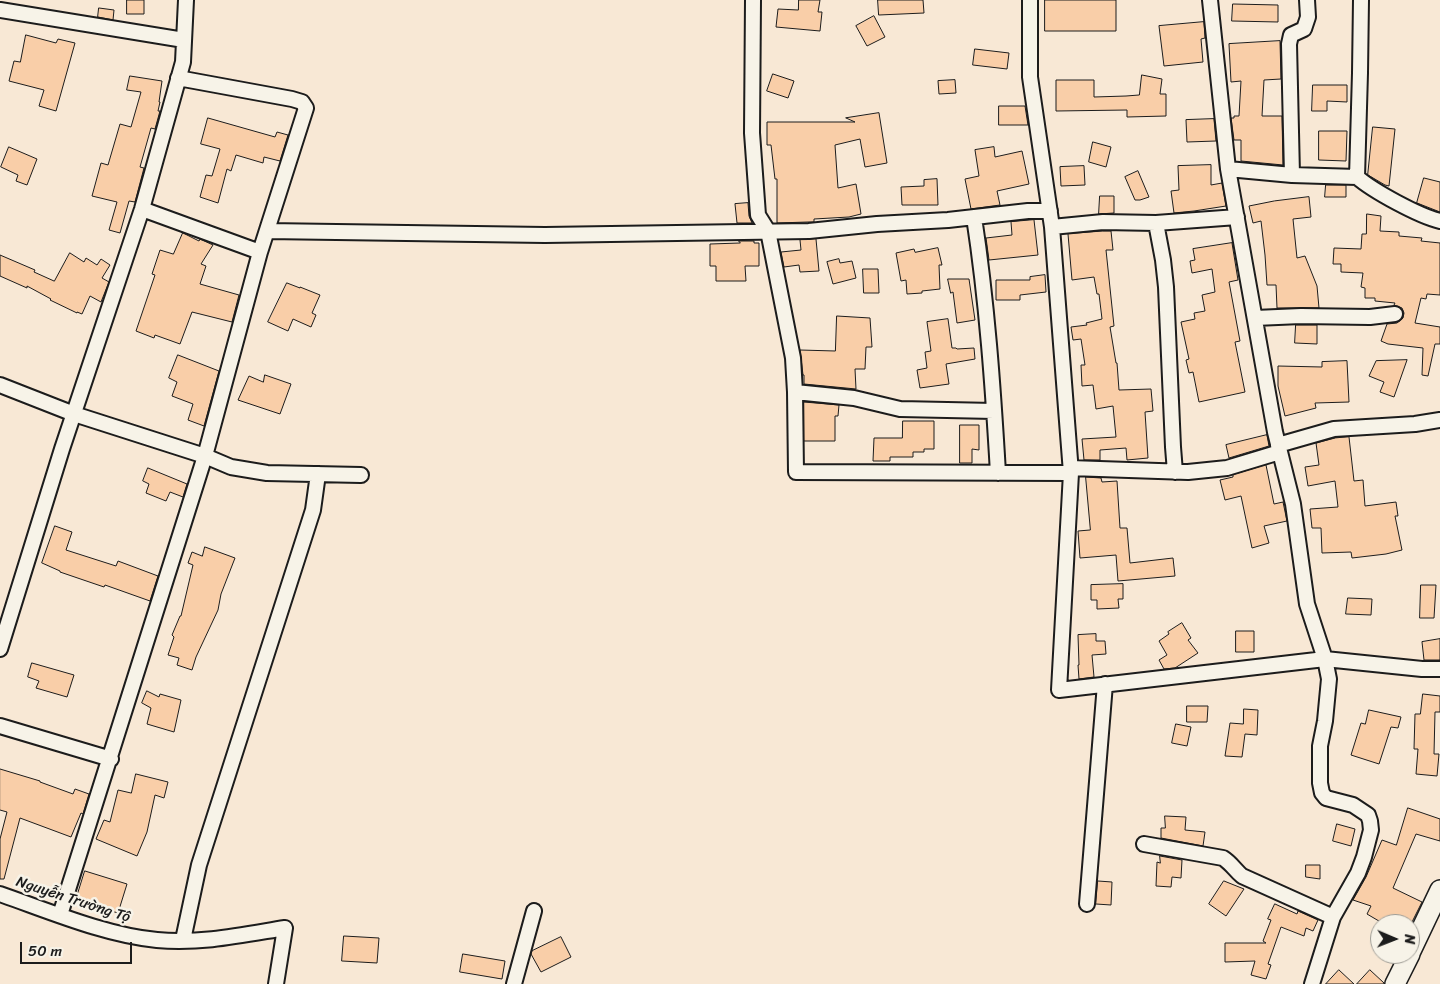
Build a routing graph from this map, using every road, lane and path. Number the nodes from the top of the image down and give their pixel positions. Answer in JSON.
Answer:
{"nodes":[{"id":1,"x":186,"y":0,"type":"edge"},
{"id":2,"x":753,"y":0,"type":"edge"},
{"id":3,"x":1030,"y":0,"type":"edge"},
{"id":4,"x":1210,"y":0,"type":"edge"},
{"id":5,"x":1307,"y":0,"type":"edge"},
{"id":6,"x":1360,"y":0,"type":"edge"},
{"id":7,"x":0,"y":10,"type":"edge"},
{"id":8,"x":184,"y":40,"type":"junction"},
{"id":9,"x":178,"y":78,"type":"junction"},
{"id":10,"x":1228,"y":169,"type":"junction"},
{"id":11,"x":1292,"y":175,"type":"junction"},
{"id":12,"x":1357,"y":177,"type":"junction"},
{"id":13,"x":142,"y":209,"type":"junction"},
{"id":14,"x":1050,"y":211,"type":"junction"},
{"id":15,"x":974,"y":217,"type":"junction"},
{"id":16,"x":1236,"y":217,"type":"junction"},
{"id":17,"x":1440,"y":221,"type":"edge"},
{"id":18,"x":1156,"y":223,"type":"junction"},
{"id":19,"x":1052,"y":226,"type":"junction"},
{"id":20,"x":267,"y":231,"type":"junction"},
{"id":21,"x":768,"y":231,"type":"junction"},
{"id":22,"x":260,"y":252,"type":"junction"},
{"id":23,"x":1395,"y":314,"type":"dead end"},
{"id":24,"x":1255,"y":318,"type":"junction"},
{"id":25,"x":0,"y":385,"type":"edge"},
{"id":26,"x":795,"y":392,"type":"junction"},
{"id":27,"x":994,"y":411,"type":"junction"},
{"id":28,"x":74,"y":414,"type":"junction"},
{"id":29,"x":1440,"y":420,"type":"edge"},
{"id":30,"x":1279,"y":449,"type":"junction"},
{"id":31,"x":205,"y":456,"type":"junction"},
{"id":32,"x":1071,"y":470,"type":"junction"},
{"id":33,"x":1176,"y":472,"type":"junction"},
{"id":34,"x":998,"y":473,"type":"junction"},
{"id":35,"x":318,"y":474,"type":"junction"},
{"id":36,"x":361,"y":475,"type":"dead end"},
{"id":37,"x":0,"y":649,"type":"edge"},
{"id":38,"x":1325,"y":659,"type":"junction"},
{"id":39,"x":1440,"y":669,"type":"edge"},
{"id":40,"x":1105,"y":684,"type":"junction"},
{"id":41,"x":0,"y":726,"type":"edge"},
{"id":42,"x":111,"y":759,"type":"junction"},
{"id":43,"x":1144,"y":844,"type":"dead end"},
{"id":44,"x":1440,"y":890,"type":"edge"},
{"id":45,"x":0,"y":894,"type":"edge"},
{"id":46,"x":1087,"y":904,"type":"dead end"},
{"id":47,"x":534,"y":911,"type":"dead end"},
{"id":48,"x":60,"y":915,"type":"junction"},
{"id":49,"x":1333,"y":917,"type":"junction"},
{"id":50,"x":1420,"y":933,"type":"edge"},
{"id":51,"x":183,"y":940,"type":"junction"},
{"id":52,"x":1405,"y":964,"type":"edge"},
{"id":53,"x":276,"y":984,"type":"edge"},
{"id":54,"x":514,"y":984,"type":"edge"},
{"id":55,"x":1312,"y":984,"type":"edge"},
{"id":56,"x":1395,"y":984,"type":"edge"}],
"edges":[{"from":1,"to":8,"type":"street"},
{"from":2,"to":21,"type":"street"},
{"from":3,"to":14,"type":"street"},
{"from":4,"to":10,"type":"street"},
{"from":5,"to":11,"type":"street"},
{"from":6,"to":12,"type":"street"},
{"from":7,"to":8,"type":"street"},
{"from":8,"to":9,"type":"street"},
{"from":9,"to":13,"type":"street"},
{"from":9,"to":20,"type":"street"},
{"from":10,"to":11,"type":"street"},
{"from":10,"to":16,"type":"street"},
{"from":11,"to":12,"type":"street"},
{"from":12,"to":17,"type":"street"},
{"from":13,"to":22,"type":"street"},
{"from":13,"to":28,"type":"street"},
{"from":14,"to":15,"type":"street"},
{"from":14,"to":19,"type":"street"},
{"from":15,"to":21,"type":"street"},
{"from":15,"to":27,"type":"street"},
{"from":16,"to":18,"type":"street"},
{"from":16,"to":24,"type":"street"},
{"from":18,"to":19,"type":"street"},
{"from":18,"to":33,"type":"street"},
{"from":19,"to":32,"type":"street"},
{"from":20,"to":21,"type":"street"},
{"from":20,"to":22,"type":"street"},
{"from":21,"to":26,"type":"street"},
{"from":22,"to":31,"type":"street"},
{"from":23,"to":24,"type":"street"},
{"from":24,"to":30,"type":"street"},
{"from":25,"to":28,"type":"street"},
{"from":26,"to":27,"type":"street"},
{"from":26,"to":34,"type":"street"},
{"from":27,"to":34,"type":"street"},
{"from":28,"to":31,"type":"street"},
{"from":28,"to":37,"type":"street"},
{"from":29,"to":30,"type":"street"},
{"from":30,"to":33,"type":"street"},
{"from":30,"to":38,"type":"street"},
{"from":31,"to":35,"type":"street"},
{"from":31,"to":42,"type":"street"},
{"from":32,"to":33,"type":"street"},
{"from":32,"to":34,"type":"street"},
{"from":32,"to":40,"type":"street"},
{"from":35,"to":36,"type":"street"},
{"from":35,"to":51,"type":"street"},
{"from":38,"to":39,"type":"street"},
{"from":38,"to":40,"type":"street"},
{"from":38,"to":49,"type":"street"},
{"from":40,"to":46,"type":"street"},
{"from":41,"to":42,"type":"street"},
{"from":42,"to":48,"type":"street"},
{"from":43,"to":49,"type":"street"},
{"from":44,"to":50,"type":"street"},
{"from":45,"to":48,"type":"street","name":"Nguyễn Trường Tộ"},
{"from":47,"to":54,"type":"street"},
{"from":48,"to":51,"type":"street","name":"Nguyễn Trường Tộ"},
{"from":49,"to":55,"type":"street"},
{"from":51,"to":53,"type":"street","name":"Nguyễn Trường Tộ"},
{"from":52,"to":56,"type":"street"}]}
